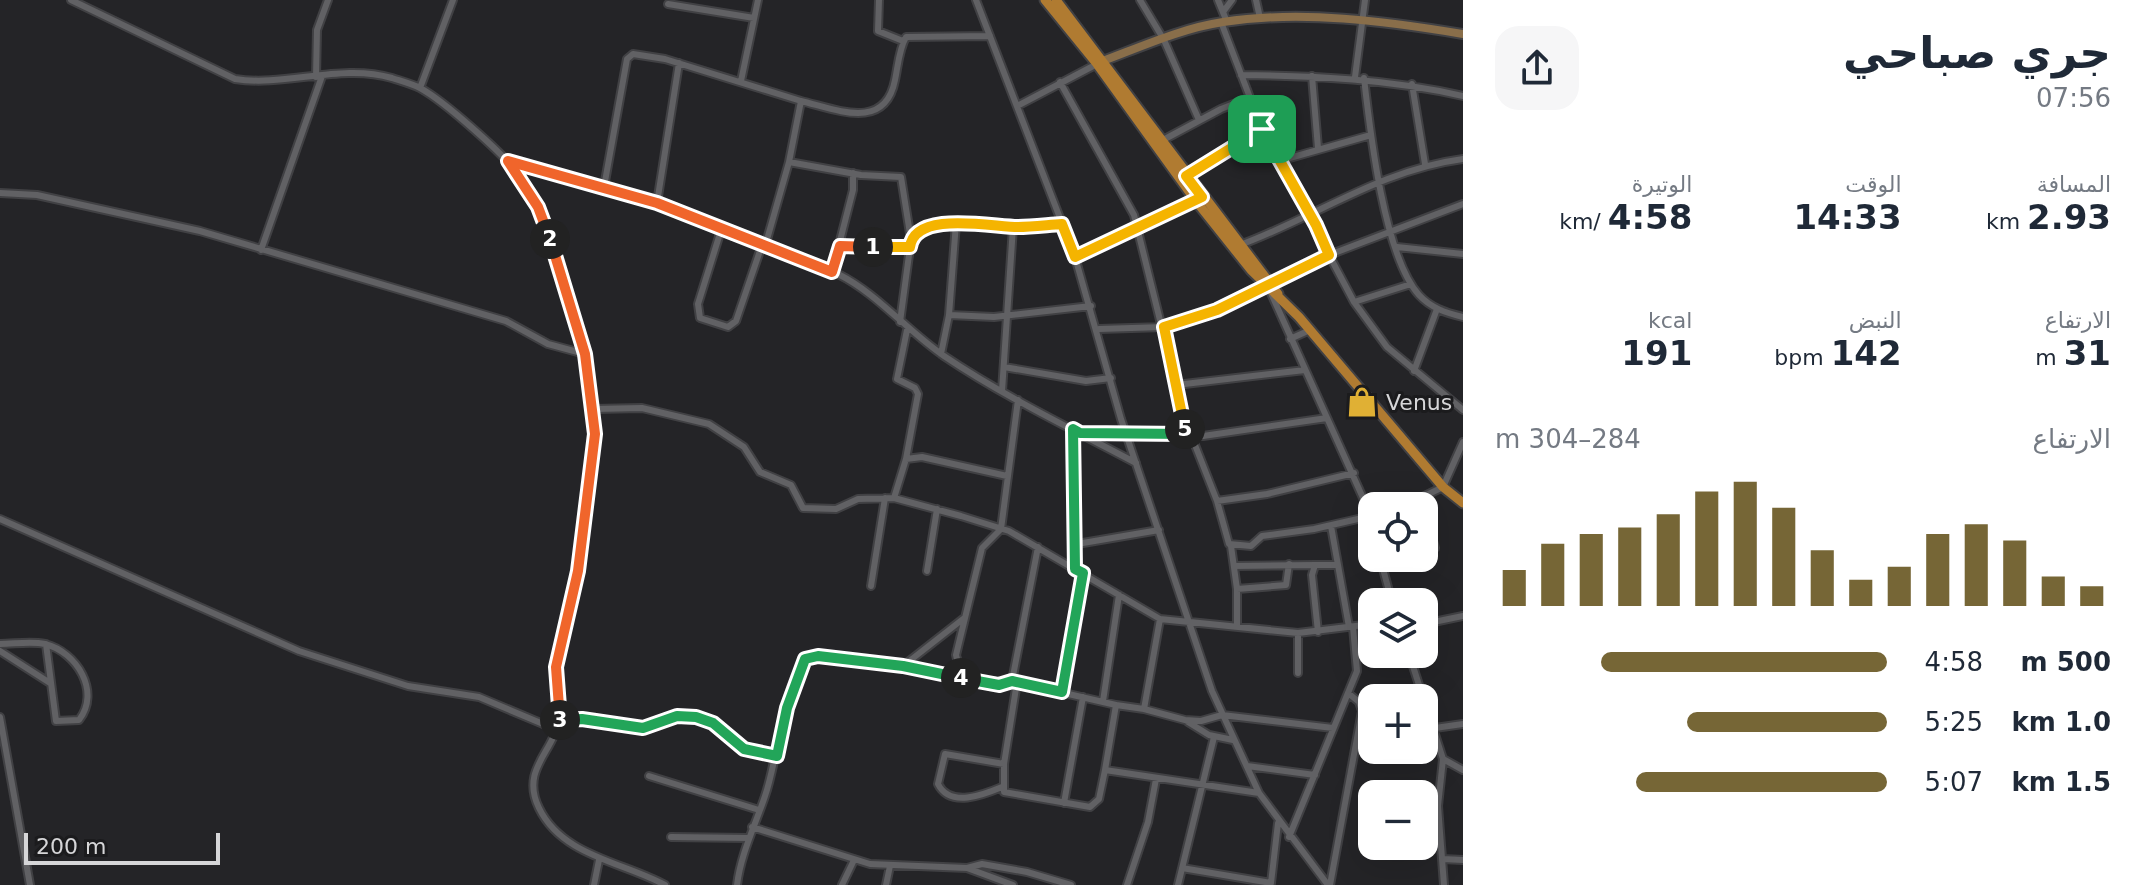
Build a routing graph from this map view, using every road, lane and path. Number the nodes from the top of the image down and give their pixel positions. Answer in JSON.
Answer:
{"nodes":[{"id":1,"x":71,"y":0,"type":"edge"},
{"id":2,"x":328,"y":0,"type":"edge"},
{"id":3,"x":453,"y":0,"type":"edge"},
{"id":4,"x":758,"y":0,"type":"edge"},
{"id":5,"x":879,"y":0,"type":"edge"},
{"id":6,"x":976,"y":0,"type":"edge"},
{"id":7,"x":1045,"y":0,"type":"edge"},
{"id":8,"x":1056,"y":0,"type":"edge"},
{"id":9,"x":1140,"y":0,"type":"edge"},
{"id":10,"x":1218,"y":0,"type":"edge"},
{"id":11,"x":1232,"y":0,"type":"edge"},
{"id":12,"x":1256,"y":0,"type":"edge"},
{"id":13,"x":1365,"y":0,"type":"edge"},
{"id":14,"x":668,"y":4,"type":"dead end"},
{"id":15,"x":1223,"y":12,"type":"junction"},
{"id":16,"x":754,"y":18,"type":"junction"},
{"id":17,"x":1260,"y":18,"type":"junction"},
{"id":18,"x":1364,"y":21,"type":"junction"},
{"id":19,"x":1224,"y":22,"type":"junction"},
{"id":20,"x":1463,"y":34,"type":"edge"},
{"id":21,"x":990,"y":36,"type":"junction"},
{"id":22,"x":1164,"y":40,"type":"junction"},
{"id":23,"x":903,"y":41,"type":"junction"},
{"id":24,"x":1128,"y":54,"type":"junction"},
{"id":25,"x":1100,"y":62,"type":"junction"},
{"id":26,"x":679,"y":63,"type":"junction"},
{"id":27,"x":1107,"y":72,"type":"junction"},
{"id":28,"x":1241,"y":75,"type":"junction"},
{"id":29,"x":1312,"y":76,"type":"junction"},
{"id":30,"x":319,"y":77,"type":"junction"},
{"id":31,"x":1355,"y":77,"type":"junction"},
{"id":32,"x":1364,"y":78,"type":"junction"},
{"id":33,"x":741,"y":81,"type":"junction"},
{"id":34,"x":1060,"y":82,"type":"junction"},
{"id":35,"x":1412,"y":84,"type":"junction"},
{"id":36,"x":420,"y":88,"type":"junction"},
{"id":37,"x":1463,"y":96,"type":"edge"},
{"id":38,"x":1249,"y":98,"type":"junction"},
{"id":39,"x":801,"y":101,"type":"junction"},
{"id":40,"x":1017,"y":106,"type":"junction"},
{"id":41,"x":1199,"y":120,"type":"junction"},
{"id":42,"x":1262,"y":129,"type":"junction"},
{"id":43,"x":1371,"y":135,"type":"junction"},
{"id":44,"x":1163,"y":140,"type":"junction"},
{"id":45,"x":1318,"y":148,"type":"junction"},
{"id":46,"x":1463,"y":159,"type":"edge"},
{"id":47,"x":508,"y":161,"type":"junction"},
{"id":48,"x":1279,"y":161,"type":"junction"},
{"id":49,"x":789,"y":162,"type":"junction"},
{"id":50,"x":1425,"y":164,"type":"junction"},
{"id":51,"x":853,"y":173,"type":"junction"},
{"id":52,"x":1186,"y":176,"type":"junction"},
{"id":53,"x":1380,"y":180,"type":"junction"},
{"id":54,"x":604,"y":187,"type":"junction"},
{"id":55,"x":0,"y":193,"type":"edge"},
{"id":56,"x":1199,"y":199,"type":"junction"},
{"id":57,"x":657,"y":203,"type":"junction"},
{"id":58,"x":1463,"y":204,"type":"edge"},
{"id":59,"x":1309,"y":214,"type":"junction"},
{"id":60,"x":956,"y":223,"type":"junction"},
{"id":61,"x":1062,"y":224,"type":"junction"},
{"id":62,"x":722,"y":227,"type":"junction"},
{"id":63,"x":1013,"y":227,"type":"junction"},
{"id":64,"x":1138,"y":229,"type":"junction"},
{"id":65,"x":1390,"y":230,"type":"junction"},
{"id":66,"x":764,"y":242,"type":"junction"},
{"id":67,"x":910,"y":243,"type":"junction"},
{"id":68,"x":1240,"y":245,"type":"junction"},
{"id":69,"x":840,"y":246,"type":"junction"},
{"id":70,"x":1397,"y":247,"type":"junction"},
{"id":71,"x":261,"y":250,"type":"junction"},
{"id":72,"x":1463,"y":254,"type":"edge"},
{"id":73,"x":1329,"y":255,"type":"junction"},
{"id":74,"x":1075,"y":257,"type":"junction"},
{"id":75,"x":832,"y":272,"type":"junction"},
{"id":76,"x":1411,"y":284,"type":"junction"},
{"id":77,"x":1271,"y":286,"type":"junction"},
{"id":78,"x":1354,"y":302,"type":"junction"},
{"id":79,"x":1091,"y":306,"type":"junction"},
{"id":80,"x":1437,"y":309,"type":"junction"},
{"id":81,"x":1294,"y":311,"type":"junction"},
{"id":82,"x":949,"y":315,"type":"junction"},
{"id":83,"x":1008,"y":315,"type":"junction"},
{"id":84,"x":1463,"y":317,"type":"edge"},
{"id":85,"x":1282,"y":320,"type":"junction"},
{"id":86,"x":900,"y":322,"type":"junction"},
{"id":87,"x":1164,"y":327,"type":"junction"},
{"id":88,"x":1099,"y":329,"type":"junction"},
{"id":89,"x":907,"y":330,"type":"junction"},
{"id":90,"x":1310,"y":330,"type":"junction"},
{"id":91,"x":1290,"y":339,"type":"junction"},
{"id":92,"x":585,"y":354,"type":"junction"},
{"id":93,"x":941,"y":354,"type":"junction"},
{"id":94,"x":1004,"y":367,"type":"junction"},
{"id":95,"x":1305,"y":370,"type":"junction"},
{"id":96,"x":1414,"y":371,"type":"junction"},
{"id":97,"x":1111,"y":378,"type":"junction"},
{"id":98,"x":1176,"y":385,"type":"junction"},
{"id":99,"x":1002,"y":391,"type":"junction"},
{"id":100,"x":1018,"y":400,"type":"junction"},
{"id":101,"x":594,"y":409,"type":"junction"},
{"id":102,"x":1463,"y":410,"type":"edge"},
{"id":103,"x":1327,"y":418,"type":"junction"},
{"id":104,"x":1076,"y":431,"type":"junction"},
{"id":105,"x":1186,"y":434,"type":"junction"},
{"id":106,"x":1127,"y":435,"type":"junction"},
{"id":107,"x":1463,"y":442,"type":"edge"},
{"id":108,"x":906,"y":459,"type":"junction"},
{"id":109,"x":1137,"y":464,"type":"junction"},
{"id":110,"x":1354,"y":473,"type":"junction"},
{"id":111,"x":1007,"y":476,"type":"junction"},
{"id":112,"x":1443,"y":487,"type":"junction"},
{"id":113,"x":1362,"y":492,"type":"edge"},
{"id":114,"x":1433,"y":492,"type":"edge"},
{"id":115,"x":885,"y":498,"type":"junction"},
{"id":116,"x":894,"y":498,"type":"junction"},
{"id":117,"x":1217,"y":501,"type":"junction"},
{"id":118,"x":1463,"y":503,"type":"edge"},
{"id":119,"x":937,"y":509,"type":"junction"},
{"id":120,"x":0,"y":519,"type":"edge"},
{"id":121,"x":1358,"y":520,"type":"edge"},
{"id":122,"x":1331,"y":526,"type":"junction"},
{"id":123,"x":1001,"y":529,"type":"junction"},
{"id":124,"x":1159,"y":530,"type":"junction"},
{"id":125,"x":1077,"y":544,"type":"junction"},
{"id":126,"x":1231,"y":546,"type":"junction"},
{"id":127,"x":1038,"y":547,"type":"junction"},
{"id":128,"x":1289,"y":564,"type":"junction"},
{"id":129,"x":1315,"y":565,"type":"junction"},
{"id":130,"x":1338,"y":565,"type":"junction"},
{"id":131,"x":1234,"y":566,"type":"junction"},
{"id":132,"x":1075,"y":569,"type":"junction"},
{"id":133,"x":927,"y":571,"type":"dead end"},
{"id":134,"x":1083,"y":573,"type":"junction"},
{"id":135,"x":871,"y":586,"type":"dead end"},
{"id":136,"x":1237,"y":589,"type":"junction"},
{"id":137,"x":1119,"y":595,"type":"junction"},
{"id":138,"x":1463,"y":616,"type":"edge"},
{"id":139,"x":964,"y":619,"type":"junction"},
{"id":140,"x":1160,"y":619,"type":"junction"},
{"id":141,"x":1438,"y":621,"type":"edge"},
{"id":142,"x":1190,"y":623,"type":"junction"},
{"id":143,"x":1237,"y":626,"type":"junction"},
{"id":144,"x":1358,"y":626,"type":"edge"},
{"id":145,"x":1351,"y":627,"type":"junction"},
{"id":146,"x":1318,"y":632,"type":"junction"},
{"id":147,"x":1298,"y":633,"type":"junction"},
{"id":148,"x":0,"y":644,"type":"edge"},
{"id":149,"x":46,"y":644,"type":"junction"},
{"id":150,"x":0,"y":651,"type":"edge"},
{"id":151,"x":903,"y":666,"type":"junction"},
{"id":152,"x":1298,"y":673,"type":"dead end"},
{"id":153,"x":962,"y":679,"type":"junction"},
{"id":154,"x":1015,"y":682,"type":"junction"},
{"id":155,"x":50,"y":683,"type":"junction"},
{"id":156,"x":1062,"y":692,"type":"junction"},
{"id":157,"x":1348,"y":693,"type":"junction"},
{"id":158,"x":1083,"y":697,"type":"junction"},
{"id":159,"x":1103,"y":701,"type":"junction"},
{"id":160,"x":1116,"y":705,"type":"junction"},
{"id":161,"x":1144,"y":709,"type":"junction"},
{"id":162,"x":1222,"y":715,"type":"junction"},
{"id":163,"x":0,"y":717,"type":"edge"},
{"id":164,"x":559,"y":720,"type":"junction"},
{"id":165,"x":1185,"y":720,"type":"junction"},
{"id":166,"x":1463,"y":724,"type":"edge"},
{"id":167,"x":1333,"y":728,"type":"junction"},
{"id":168,"x":1438,"y":728,"type":"edge"},
{"id":169,"x":555,"y":729,"type":"junction"},
{"id":170,"x":1214,"y":737,"type":"junction"},
{"id":171,"x":1233,"y":740,"type":"junction"},
{"id":172,"x":1438,"y":740,"type":"edge"},
{"id":173,"x":777,"y":756,"type":"junction"},
{"id":174,"x":1443,"y":759,"type":"junction"},
{"id":175,"x":1004,"y":764,"type":"junction"},
{"id":176,"x":1247,"y":766,"type":"junction"},
{"id":177,"x":1105,"y":770,"type":"junction"},
{"id":178,"x":1463,"y":770,"type":"edge"},
{"id":179,"x":1315,"y":775,"type":"junction"},
{"id":180,"x":649,"y":776,"type":"dead end"},
{"id":181,"x":1156,"y":779,"type":"junction"},
{"id":182,"x":1002,"y":787,"type":"junction"},
{"id":183,"x":1201,"y":787,"type":"junction"},
{"id":184,"x":1259,"y":793,"type":"junction"},
{"id":185,"x":1064,"y":803,"type":"junction"},
{"id":186,"x":759,"y":810,"type":"junction"},
{"id":187,"x":1278,"y":823,"type":"junction"},
{"id":188,"x":752,"y":827,"type":"junction"},
{"id":189,"x":671,"y":837,"type":"dead end"},
{"id":190,"x":1289,"y":837,"type":"junction"},
{"id":191,"x":748,"y":838,"type":"junction"},
{"id":192,"x":1443,"y":859,"type":"junction"},
{"id":193,"x":599,"y":860,"type":"junction"},
{"id":194,"x":854,"y":860,"type":"junction"},
{"id":195,"x":1463,"y":860,"type":"edge"},
{"id":196,"x":890,"y":866,"type":"junction"},
{"id":197,"x":967,"y":868,"type":"junction"},
{"id":198,"x":1003,"y":868,"type":"junction"},
{"id":199,"x":1182,"y":868,"type":"junction"},
{"id":200,"x":1271,"y":884,"type":"edge"},
{"id":201,"x":30,"y":885,"type":"edge"},
{"id":202,"x":594,"y":885,"type":"edge"},
{"id":203,"x":665,"y":885,"type":"edge"},
{"id":204,"x":737,"y":885,"type":"edge"},
{"id":205,"x":842,"y":885,"type":"edge"},
{"id":206,"x":886,"y":885,"type":"edge"},
{"id":207,"x":1013,"y":885,"type":"edge"},
{"id":208,"x":1071,"y":885,"type":"edge"},
{"id":209,"x":1127,"y":885,"type":"edge"},
{"id":210,"x":1178,"y":885,"type":"edge"},
{"id":211,"x":1329,"y":885,"type":"edge"},
{"id":212,"x":1444,"y":885,"type":"edge"}],
"edges":[{"from":1,"to":30,"type":"street"},
{"from":2,"to":30,"type":"street"},
{"from":3,"to":36,"type":"street"},
{"from":4,"to":16,"type":"street"},
{"from":5,"to":23,"type":"street"},
{"from":6,"to":21,"type":"street"},
{"from":7,"to":25,"type":"main road"},
{"from":8,"to":25,"type":"main road"},
{"from":9,"to":22,"type":"street"},
{"from":10,"to":15,"type":"street"},
{"from":11,"to":15,"type":"street"},
{"from":12,"to":17,"type":"street"},
{"from":13,"to":18,"type":"street"},
{"from":14,"to":16,"type":"street"},
{"from":15,"to":19,"type":"street"},
{"from":16,"to":33,"type":"street"},
{"from":17,"to":18,"type":"street"},
{"from":17,"to":19,"type":"street"},
{"from":18,"to":20,"type":"street"},
{"from":18,"to":31,"type":"street"},
{"from":19,"to":22,"type":"street"},
{"from":19,"to":28,"type":"street"},
{"from":21,"to":23,"type":"street"},
{"from":21,"to":40,"type":"street"},
{"from":22,"to":24,"type":"street"},
{"from":22,"to":41,"type":"street"},
{"from":23,"to":39,"type":"street"},
{"from":24,"to":25,"type":"street"},
{"from":24,"to":27,"type":"street"},
{"from":25,"to":27,"type":"main road"},
{"from":25,"to":34,"type":"street"},
{"from":26,"to":33,"type":"street"},
{"from":26,"to":54,"type":"street"},
{"from":26,"to":57,"type":"street"},
{"from":27,"to":44,"type":"main road"},
{"from":27,"to":56,"type":"main road"},
{"from":28,"to":29,"type":"street"},
{"from":28,"to":38,"type":"street"},
{"from":29,"to":31,"type":"street"},
{"from":29,"to":45,"type":"street"},
{"from":30,"to":36,"type":"street"},
{"from":30,"to":71,"type":"street"},
{"from":31,"to":32,"type":"street"},
{"from":32,"to":35,"type":"street"},
{"from":32,"to":43,"type":"street"},
{"from":33,"to":39,"type":"street"},
{"from":34,"to":40,"type":"street"},
{"from":34,"to":64,"type":"street"},
{"from":35,"to":37,"type":"street"},
{"from":35,"to":50,"type":"street"},
{"from":36,"to":47,"type":"street"},
{"from":38,"to":41,"type":"street"},
{"from":38,"to":42,"type":"street"},
{"from":39,"to":49,"type":"street"},
{"from":40,"to":61,"type":"street"},
{"from":41,"to":44,"type":"street"},
{"from":42,"to":48,"type":"street"},
{"from":42,"to":52,"type":"street"},
{"from":43,"to":45,"type":"street"},
{"from":43,"to":53,"type":"street"},
{"from":44,"to":52,"type":"main road"},
{"from":45,"to":48,"type":"street"},
{"from":46,"to":50,"type":"street"},
{"from":47,"to":54,"type":"street"},
{"from":47,"to":92,"type":"street"},
{"from":48,"to":59,"type":"street"},
{"from":49,"to":51,"type":"street"},
{"from":49,"to":66,"type":"street"},
{"from":50,"to":53,"type":"street"},
{"from":51,"to":67,"type":"street"},
{"from":51,"to":69,"type":"street"},
{"from":52,"to":56,"type":"main road"},
{"from":53,"to":59,"type":"street"},
{"from":53,"to":65,"type":"street"},
{"from":54,"to":57,"type":"street"},
{"from":55,"to":71,"type":"street"},
{"from":56,"to":64,"type":"street"},
{"from":56,"to":68,"type":"main road"},
{"from":56,"to":77,"type":"main road"},
{"from":57,"to":62,"type":"street"},
{"from":58,"to":65,"type":"street"},
{"from":59,"to":68,"type":"street"},
{"from":59,"to":73,"type":"street"},
{"from":60,"to":63,"type":"street"},
{"from":60,"to":67,"type":"street"},
{"from":60,"to":82,"type":"street"},
{"from":61,"to":63,"type":"street"},
{"from":61,"to":74,"type":"street"},
{"from":62,"to":66,"type":"street"},
{"from":62,"to":66,"type":"street"},
{"from":63,"to":83,"type":"street"},
{"from":64,"to":74,"type":"street"},
{"from":64,"to":87,"type":"street"},
{"from":65,"to":70,"type":"street"},
{"from":65,"to":73,"type":"street"},
{"from":66,"to":75,"type":"street"},
{"from":67,"to":69,"type":"street"},
{"from":67,"to":86,"type":"street"},
{"from":68,"to":77,"type":"main road"},
{"from":69,"to":75,"type":"street"},
{"from":70,"to":72,"type":"street"},
{"from":70,"to":76,"type":"street"},
{"from":71,"to":92,"type":"street"},
{"from":73,"to":77,"type":"street"},
{"from":73,"to":78,"type":"street"},
{"from":74,"to":79,"type":"street"},
{"from":75,"to":86,"type":"street"},
{"from":76,"to":78,"type":"street"},
{"from":76,"to":80,"type":"street"},
{"from":77,"to":81,"type":"main road"},
{"from":77,"to":85,"type":"street"},
{"from":77,"to":87,"type":"street"},
{"from":78,"to":96,"type":"street"},
{"from":79,"to":83,"type":"street"},
{"from":79,"to":88,"type":"street"},
{"from":80,"to":84,"type":"street"},
{"from":80,"to":96,"type":"street"},
{"from":81,"to":85,"type":"street"},
{"from":81,"to":90,"type":"main road"},
{"from":82,"to":83,"type":"street"},
{"from":82,"to":93,"type":"street"},
{"from":83,"to":94,"type":"street"},
{"from":85,"to":91,"type":"street"},
{"from":86,"to":89,"type":"street"},
{"from":87,"to":88,"type":"street"},
{"from":87,"to":98,"type":"street"},
{"from":88,"to":97,"type":"street"},
{"from":89,"to":93,"type":"street"},
{"from":89,"to":108,"type":"street"},
{"from":90,"to":91,"type":"street"},
{"from":90,"to":112,"type":"main road"},
{"from":91,"to":95,"type":"street"},
{"from":92,"to":101,"type":"street"},
{"from":93,"to":99,"type":"street"},
{"from":94,"to":97,"type":"street"},
{"from":94,"to":99,"type":"street"},
{"from":95,"to":98,"type":"street"},
{"from":95,"to":103,"type":"street"},
{"from":96,"to":102,"type":"street"},
{"from":97,"to":106,"type":"street"},
{"from":98,"to":105,"type":"street"},
{"from":99,"to":100,"type":"street"},
{"from":100,"to":104,"type":"street"},
{"from":100,"to":111,"type":"street"},
{"from":101,"to":115,"type":"street"},
{"from":101,"to":164,"type":"street"},
{"from":103,"to":105,"type":"street"},
{"from":103,"to":110,"type":"street"},
{"from":104,"to":106,"type":"street"},
{"from":104,"to":109,"type":"street"},
{"from":104,"to":125,"type":"street"},
{"from":105,"to":106,"type":"street"},
{"from":105,"to":117,"type":"street"},
{"from":106,"to":109,"type":"street"},
{"from":107,"to":112,"type":"street"},
{"from":108,"to":111,"type":"street"},
{"from":108,"to":116,"type":"street"},
{"from":109,"to":124,"type":"street"},
{"from":110,"to":113,"type":"street"},
{"from":110,"to":117,"type":"street"},
{"from":111,"to":123,"type":"street"},
{"from":112,"to":114,"type":"street"},
{"from":112,"to":118,"type":"main road"},
{"from":115,"to":116,"type":"street"},
{"from":115,"to":135,"type":"street"},
{"from":116,"to":119,"type":"street"},
{"from":117,"to":126,"type":"street"},
{"from":119,"to":123,"type":"street"},
{"from":119,"to":133,"type":"street"},
{"from":120,"to":169,"type":"street"},
{"from":121,"to":122,"type":"street"},
{"from":122,"to":126,"type":"street"},
{"from":122,"to":130,"type":"street"},
{"from":123,"to":127,"type":"street"},
{"from":123,"to":139,"type":"street"},
{"from":124,"to":125,"type":"street"},
{"from":124,"to":142,"type":"street"},
{"from":125,"to":132,"type":"street"},
{"from":126,"to":131,"type":"street"},
{"from":127,"to":132,"type":"street"},
{"from":127,"to":154,"type":"street"},
{"from":128,"to":129,"type":"street"},
{"from":128,"to":131,"type":"street"},
{"from":128,"to":136,"type":"street"},
{"from":129,"to":130,"type":"street"},
{"from":129,"to":146,"type":"street"},
{"from":130,"to":145,"type":"street"},
{"from":131,"to":136,"type":"street"},
{"from":132,"to":134,"type":"street"},
{"from":134,"to":137,"type":"street"},
{"from":134,"to":156,"type":"street"},
{"from":136,"to":143,"type":"street"},
{"from":137,"to":140,"type":"street"},
{"from":137,"to":159,"type":"street"},
{"from":138,"to":141,"type":"street"},
{"from":139,"to":151,"type":"street"},
{"from":139,"to":153,"type":"street"},
{"from":140,"to":142,"type":"street"},
{"from":140,"to":161,"type":"street"},
{"from":142,"to":143,"type":"street"},
{"from":142,"to":162,"type":"street"},
{"from":143,"to":147,"type":"street"},
{"from":144,"to":145,"type":"street"},
{"from":145,"to":146,"type":"street"},
{"from":145,"to":157,"type":"street"},
{"from":146,"to":147,"type":"street"},
{"from":147,"to":152,"type":"street"},
{"from":148,"to":149,"type":"street"},
{"from":149,"to":155,"type":"street"},
{"from":149,"to":155,"type":"street"},
{"from":150,"to":155,"type":"street"},
{"from":151,"to":153,"type":"street"},
{"from":151,"to":173,"type":"street"},
{"from":153,"to":154,"type":"street"},
{"from":154,"to":156,"type":"street"},
{"from":154,"to":175,"type":"street"},
{"from":156,"to":158,"type":"street"},
{"from":157,"to":167,"type":"street"},
{"from":157,"to":211,"type":"street"},
{"from":158,"to":159,"type":"street"},
{"from":158,"to":185,"type":"street"},
{"from":159,"to":160,"type":"street"},
{"from":160,"to":161,"type":"street"},
{"from":160,"to":177,"type":"street"},
{"from":161,"to":165,"type":"street"},
{"from":162,"to":165,"type":"street"},
{"from":162,"to":167,"type":"street"},
{"from":162,"to":171,"type":"street"},
{"from":163,"to":201,"type":"street"},
{"from":164,"to":169,"type":"street"},
{"from":164,"to":173,"type":"street"},
{"from":165,"to":170,"type":"street"},
{"from":166,"to":168,"type":"street"},
{"from":167,"to":179,"type":"street"},
{"from":169,"to":193,"type":"street"},
{"from":170,"to":171,"type":"street"},
{"from":170,"to":183,"type":"street"},
{"from":171,"to":176,"type":"street"},
{"from":172,"to":174,"type":"street"},
{"from":173,"to":186,"type":"street"},
{"from":174,"to":178,"type":"street"},
{"from":174,"to":192,"type":"street"},
{"from":175,"to":182,"type":"street"},
{"from":175,"to":182,"type":"street"},
{"from":176,"to":179,"type":"street"},
{"from":176,"to":184,"type":"street"},
{"from":177,"to":181,"type":"street"},
{"from":177,"to":185,"type":"street"},
{"from":179,"to":190,"type":"street"},
{"from":180,"to":186,"type":"street"},
{"from":181,"to":183,"type":"street"},
{"from":181,"to":209,"type":"street"},
{"from":182,"to":185,"type":"street"},
{"from":183,"to":184,"type":"street"},
{"from":183,"to":199,"type":"street"},
{"from":184,"to":187,"type":"street"},
{"from":186,"to":188,"type":"street"},
{"from":187,"to":190,"type":"street"},
{"from":187,"to":200,"type":"street"},
{"from":188,"to":191,"type":"street"},
{"from":188,"to":194,"type":"street"},
{"from":189,"to":191,"type":"street"},
{"from":190,"to":211,"type":"street"},
{"from":191,"to":204,"type":"street"},
{"from":192,"to":195,"type":"street"},
{"from":192,"to":212,"type":"street"},
{"from":193,"to":202,"type":"street"},
{"from":193,"to":203,"type":"street"},
{"from":194,"to":196,"type":"street"},
{"from":194,"to":205,"type":"street"},
{"from":196,"to":197,"type":"street"},
{"from":196,"to":206,"type":"street"},
{"from":197,"to":198,"type":"street"},
{"from":197,"to":207,"type":"street"},
{"from":198,"to":207,"type":"street"},
{"from":198,"to":208,"type":"street"},
{"from":199,"to":200,"type":"street"},
{"from":199,"to":210,"type":"street"}]}
